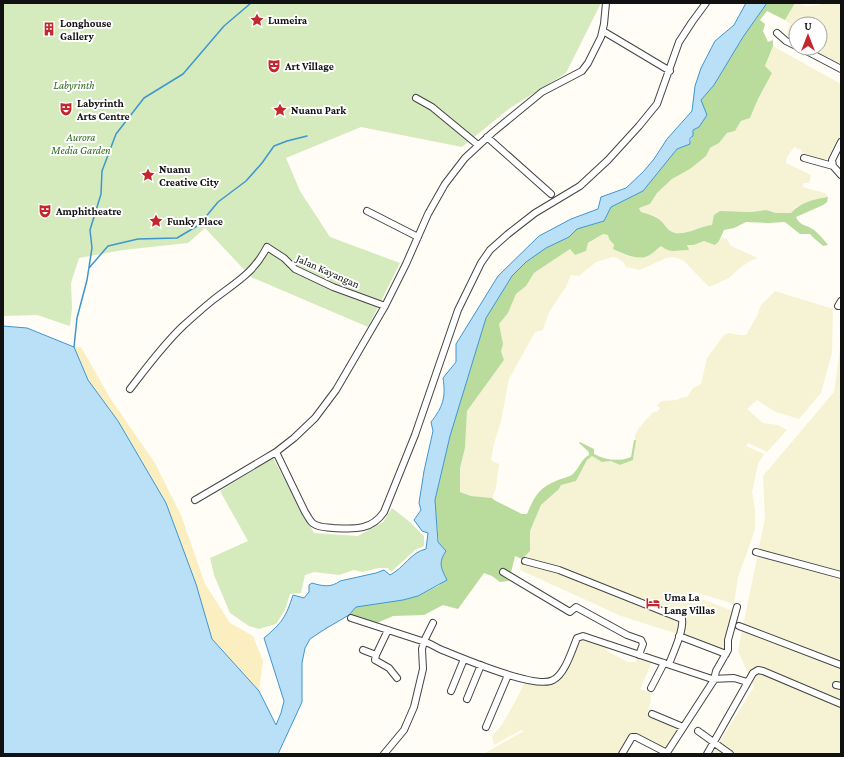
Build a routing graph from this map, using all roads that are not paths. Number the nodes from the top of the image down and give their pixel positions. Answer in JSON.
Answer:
{"nodes":[{"id":1,"x":606,"y":3,"type":"edge"},
{"id":2,"x":706,"y":3,"type":"edge"},
{"id":3,"x":602,"y":30,"type":"junction"},
{"id":4,"x":777,"y":33,"type":"dead end"},
{"id":5,"x":788,"y":42,"type":"edge"},
{"id":6,"x":817,"y":56,"type":"edge"},
{"id":7,"x":841,"y":68,"type":"edge"},
{"id":8,"x":670,"y":71,"type":"junction"},
{"id":9,"x":416,"y":98,"type":"dead end"},
{"id":10,"x":487,"y":137,"type":"junction"},
{"id":11,"x":841,"y":142,"type":"edge"},
{"id":12,"x":478,"y":145,"type":"junction"},
{"id":13,"x":835,"y":154,"type":"junction"},
{"id":14,"x":804,"y":158,"type":"dead end"},
{"id":15,"x":841,"y":158,"type":"edge"},
{"id":16,"x":833,"y":166,"type":"junction"},
{"id":17,"x":841,"y":175,"type":"edge"},
{"id":18,"x":551,"y":194,"type":"dead end"},
{"id":19,"x":367,"y":211,"type":"dead end"},
{"id":20,"x":418,"y":237,"type":"junction"},
{"id":21,"x":841,"y":301,"type":"edge"},
{"id":22,"x":385,"y":306,"type":"junction"},
{"id":23,"x":841,"y":306,"type":"edge"},
{"id":24,"x":130,"y":389,"type":"dead end"},
{"id":25,"x":276,"y":452,"type":"junction"},
{"id":26,"x":195,"y":500,"type":"dead end"},
{"id":27,"x":756,"y":552,"type":"dead end"},
{"id":28,"x":525,"y":561,"type":"dead end"},
{"id":29,"x":504,"y":572,"type":"dead end"},
{"id":30,"x":841,"y":575,"type":"edge"},
{"id":31,"x":737,"y":607,"type":"dead end"},
{"id":32,"x":350,"y":618,"type":"dead end"},
{"id":33,"x":433,"y":623,"type":"dead end"},
{"id":34,"x":739,"y":626,"type":"dead end"},
{"id":35,"x":388,"y":630,"type":"junction"},
{"id":36,"x":679,"y":636,"type":"junction"},
{"id":37,"x":424,"y":642,"type":"junction"},
{"id":38,"x":363,"y":650,"type":"dead end"},
{"id":39,"x":726,"y":654,"type":"junction"},
{"id":40,"x":376,"y":655,"type":"junction"},
{"id":41,"x":639,"y":655,"type":"junction"},
{"id":42,"x":464,"y":658,"type":"junction"},
{"id":43,"x":667,"y":664,"type":"junction"},
{"id":44,"x":481,"y":665,"type":"junction"},
{"id":45,"x":841,"y":665,"type":"edge"},
{"id":46,"x":508,"y":675,"type":"junction"},
{"id":47,"x":397,"y":678,"type":"dead end"},
{"id":48,"x":711,"y":679,"type":"junction"},
{"id":49,"x":747,"y":682,"type":"junction"},
{"id":50,"x":651,"y":688,"type":"dead end"},
{"id":51,"x":451,"y":692,"type":"dead end"},
{"id":52,"x":467,"y":699,"type":"dead end"},
{"id":53,"x":841,"y":704,"type":"edge"},
{"id":54,"x":652,"y":714,"type":"dead end"},
{"id":55,"x":486,"y":727,"type":"dead end"},
{"id":56,"x":683,"y":727,"type":"junction"},
{"id":57,"x":698,"y":731,"type":"dead end"},
{"id":58,"x":714,"y":743,"type":"junction"},
{"id":59,"x":666,"y":753,"type":"edge"},
{"id":60,"x":384,"y":754,"type":"edge"},
{"id":61,"x":622,"y":754,"type":"edge"},
{"id":62,"x":707,"y":754,"type":"edge"},
{"id":63,"x":730,"y":754,"type":"edge"}],
"edges":[{"from":1,"to":3,"type":"street"},
{"from":2,"to":8,"type":"street"},
{"from":3,"to":8,"type":"street"},
{"from":3,"to":10,"type":"street"},
{"from":4,"to":5,"type":"street"},
{"from":6,"to":7,"type":"street"},
{"from":8,"to":25,"type":"street"},
{"from":9,"to":12,"type":"street"},
{"from":10,"to":12,"type":"street"},
{"from":10,"to":18,"type":"street"},
{"from":11,"to":13,"type":"street"},
{"from":12,"to":20,"type":"street"},
{"from":13,"to":15,"type":"street"},
{"from":13,"to":16,"type":"street"},
{"from":14,"to":16,"type":"street"},
{"from":16,"to":17,"type":"street"},
{"from":19,"to":20,"type":"street"},
{"from":20,"to":22,"type":"street"},
{"from":21,"to":23,"type":"street"},
{"from":22,"to":24,"type":"street","name":"Jalan Kayangan"},
{"from":22,"to":25,"type":"street"},
{"from":25,"to":26,"type":"street"},
{"from":27,"to":30,"type":"street"},
{"from":28,"to":36,"type":"street"},
{"from":29,"to":41,"type":"street"},
{"from":31,"to":39,"type":"street"},
{"from":32,"to":35,"type":"street"},
{"from":33,"to":37,"type":"street"},
{"from":34,"to":45,"type":"street"},
{"from":35,"to":37,"type":"street"},
{"from":35,"to":40,"type":"street"},
{"from":36,"to":39,"type":"street"},
{"from":36,"to":43,"type":"street"},
{"from":37,"to":42,"type":"street"},
{"from":37,"to":60,"type":"street"},
{"from":38,"to":40,"type":"street"},
{"from":39,"to":48,"type":"street"},
{"from":40,"to":47,"type":"street"},
{"from":41,"to":43,"type":"street"},
{"from":41,"to":46,"type":"street"},
{"from":42,"to":44,"type":"street"},
{"from":42,"to":51,"type":"street"},
{"from":43,"to":48,"type":"street"},
{"from":43,"to":50,"type":"street"},
{"from":44,"to":46,"type":"street"},
{"from":44,"to":52,"type":"street"},
{"from":46,"to":55,"type":"street"},
{"from":48,"to":49,"type":"street"},
{"from":48,"to":56,"type":"street"},
{"from":49,"to":53,"type":"street"},
{"from":49,"to":58,"type":"street"},
{"from":54,"to":56,"type":"street"},
{"from":56,"to":59,"type":"street"},
{"from":57,"to":58,"type":"street"},
{"from":58,"to":62,"type":"street"},
{"from":58,"to":63,"type":"street"},
{"from":59,"to":61,"type":"street"}]}
